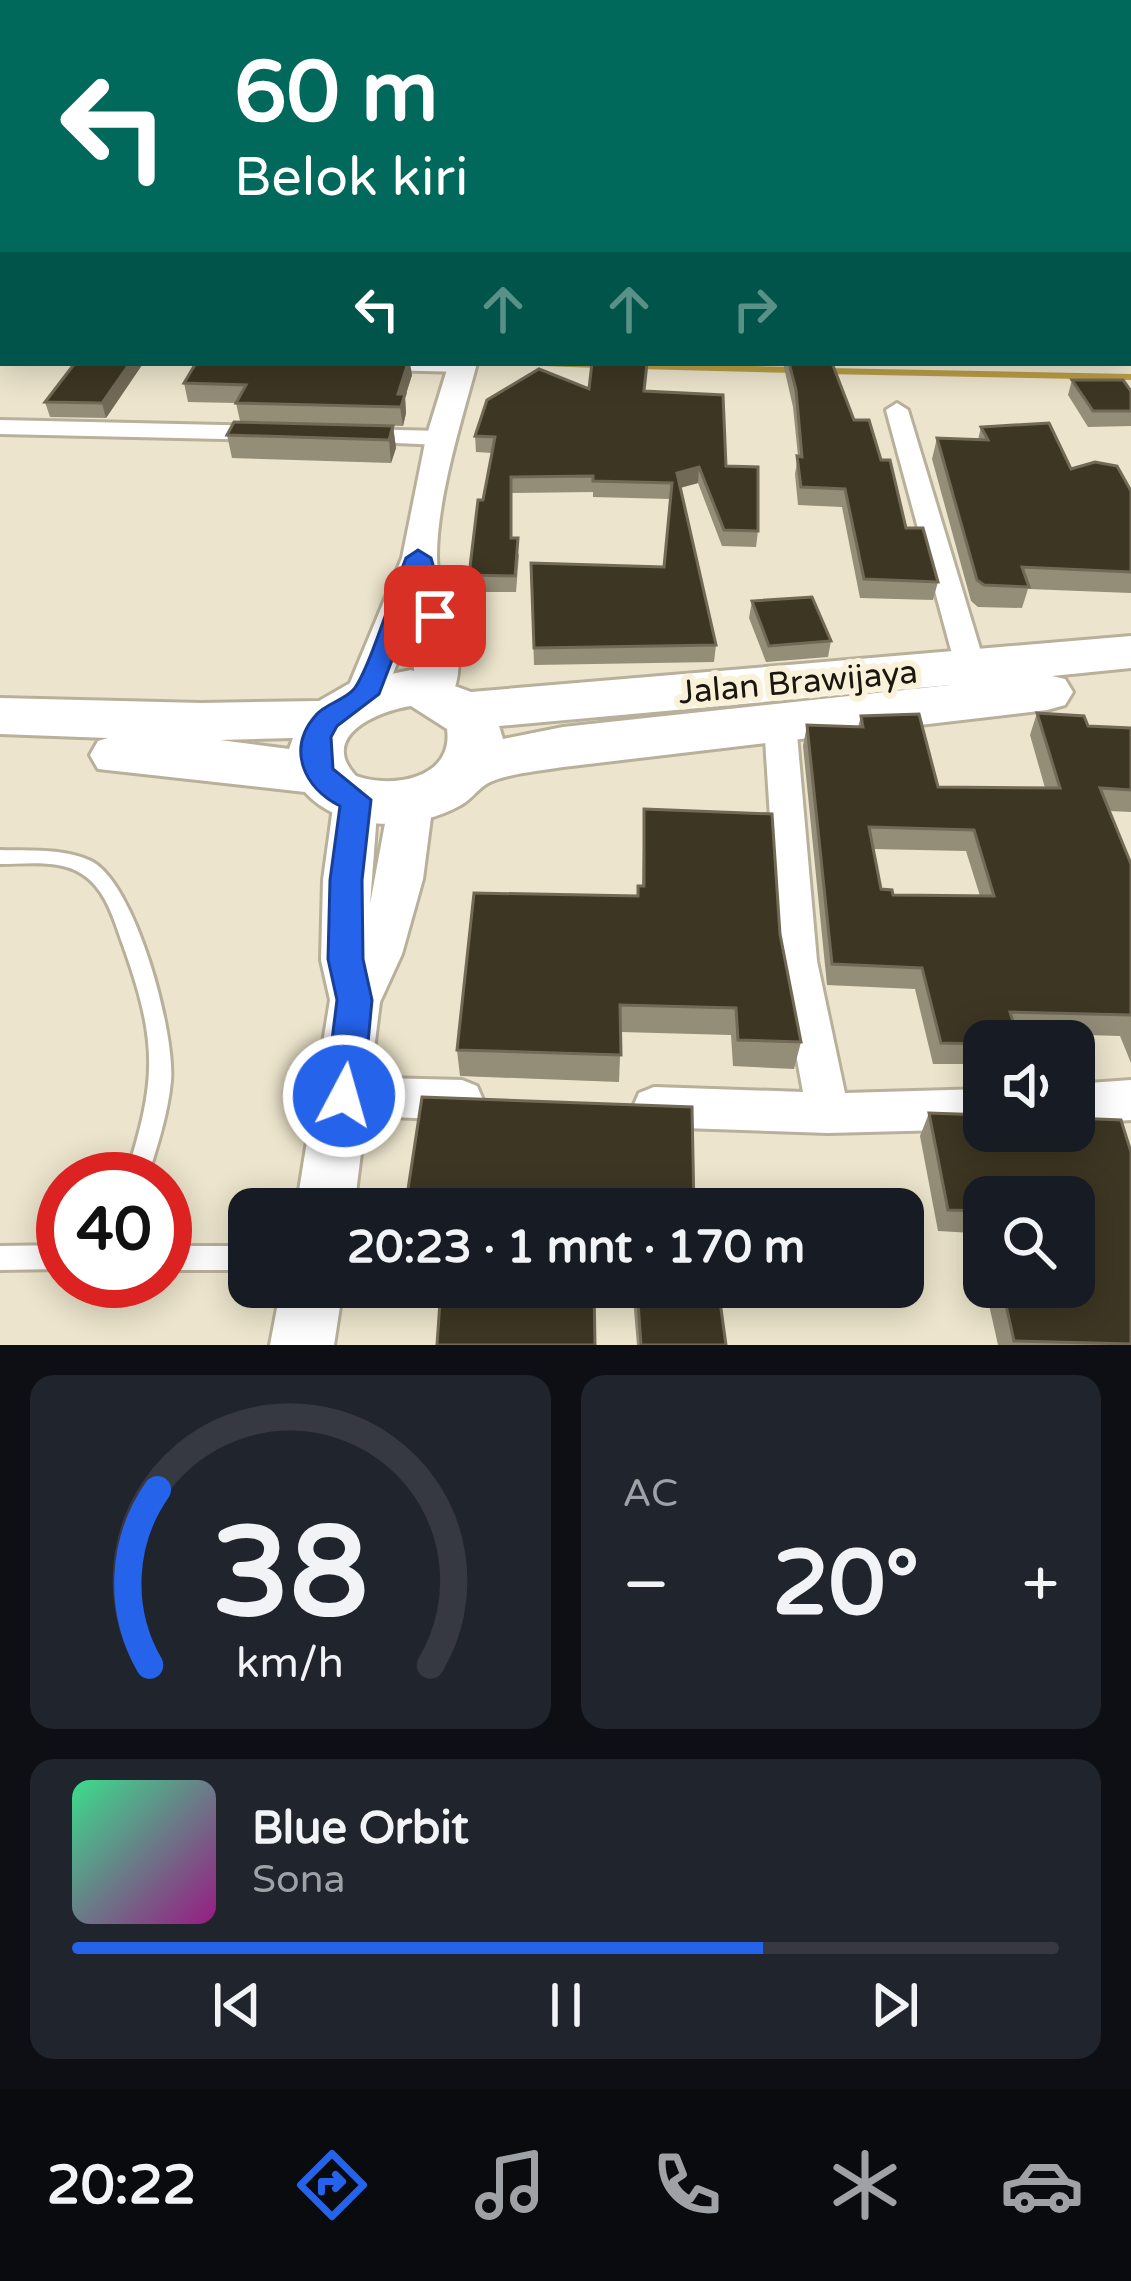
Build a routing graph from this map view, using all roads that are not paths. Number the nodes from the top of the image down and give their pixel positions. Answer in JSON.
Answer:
{"nodes":[{"id":1,"x":463,"y":366,"type":"edge"},
{"id":2,"x":897,"y":410,"type":"dead end"},
{"id":3,"x":0,"y":427,"type":"edge"},
{"id":4,"x":286,"y":434,"type":"edge"},
{"id":5,"x":330,"y":435,"type":"edge"},
{"id":6,"x":440,"y":438,"type":"junction"},
{"id":7,"x":418,"y":558,"type":"junction"},
{"id":8,"x":1131,"y":652,"type":"edge"},
{"id":9,"x":970,"y":665,"type":"junction"},
{"id":10,"x":1131,"y":682,"type":"edge"},
{"id":11,"x":449,"y":701,"type":"junction"},
{"id":12,"x":346,"y":707,"type":"junction"},
{"id":13,"x":0,"y":716,"type":"edge"},
{"id":14,"x":780,"y":723,"type":"junction"},
{"id":15,"x":0,"y":751,"type":"edge"},
{"id":16,"x":469,"y":766,"type":"junction"},
{"id":17,"x":338,"y":787,"type":"junction"},
{"id":18,"x":411,"y":802,"type":"junction"},
{"id":19,"x":0,"y":857,"type":"edge"},
{"id":20,"x":355,"y":1000,"type":"junction"},
{"id":21,"x":344,"y":1096,"type":"junction"},
{"id":22,"x":1131,"y":1100,"type":"edge"},
{"id":23,"x":505,"y":1102,"type":"edge"},
{"id":24,"x":1095,"y":1103,"type":"edge"},
{"id":25,"x":620,"y":1106,"type":"edge"},
{"id":26,"x":963,"y":1110,"type":"edge"},
{"id":27,"x":828,"y":1113,"type":"junction"},
{"id":28,"x":145,"y":1152,"type":"edge"},
{"id":29,"x":329,"y":1188,"type":"edge"},
{"id":30,"x":36,"y":1257,"type":"edge"},
{"id":31,"x":0,"y":1258,"type":"edge"},
{"id":32,"x":192,"y":1258,"type":"edge"},
{"id":33,"x":228,"y":1258,"type":"edge"},
{"id":34,"x":308,"y":1308,"type":"edge"},
{"id":35,"x":302,"y":1345,"type":"edge"}],
"edges":[{"from":1,"to":6,"type":"street"},
{"from":2,"to":9,"type":"street"},
{"from":3,"to":4,"type":"street"},
{"from":5,"to":6,"type":"street"},
{"from":6,"to":7,"type":"street"},
{"from":7,"to":11,"type":"street"},
{"from":7,"to":12,"type":"street"},
{"from":8,"to":9,"type":"highway","name":"Jalan Brawijaya"},
{"from":9,"to":11,"type":"highway","name":"Jalan Brawijaya"},
{"from":10,"to":14,"type":"highway","name":"Jalan Brawijaya"},
{"from":11,"to":12,"type":"highway"},
{"from":11,"to":16,"type":"highway"},
{"from":12,"to":13,"type":"highway"},
{"from":12,"to":17,"type":"highway"},
{"from":14,"to":16,"type":"highway","name":"Jalan Brawijaya"},
{"from":14,"to":27,"type":"street"},
{"from":15,"to":17,"type":"highway"},
{"from":16,"to":18,"type":"highway"},
{"from":17,"to":18,"type":"highway"},
{"from":17,"to":20,"type":"street"},
{"from":18,"to":20,"type":"street"},
{"from":19,"to":28,"type":"lane"},
{"from":20,"to":21,"type":"street"},
{"from":21,"to":23,"type":"street"},
{"from":21,"to":29,"type":"street"},
{"from":22,"to":24,"type":"street"},
{"from":25,"to":27,"type":"street"},
{"from":26,"to":27,"type":"street"},
{"from":30,"to":31,"type":"lane"},
{"from":32,"to":33,"type":"lane"},
{"from":34,"to":35,"type":"street"}]}
